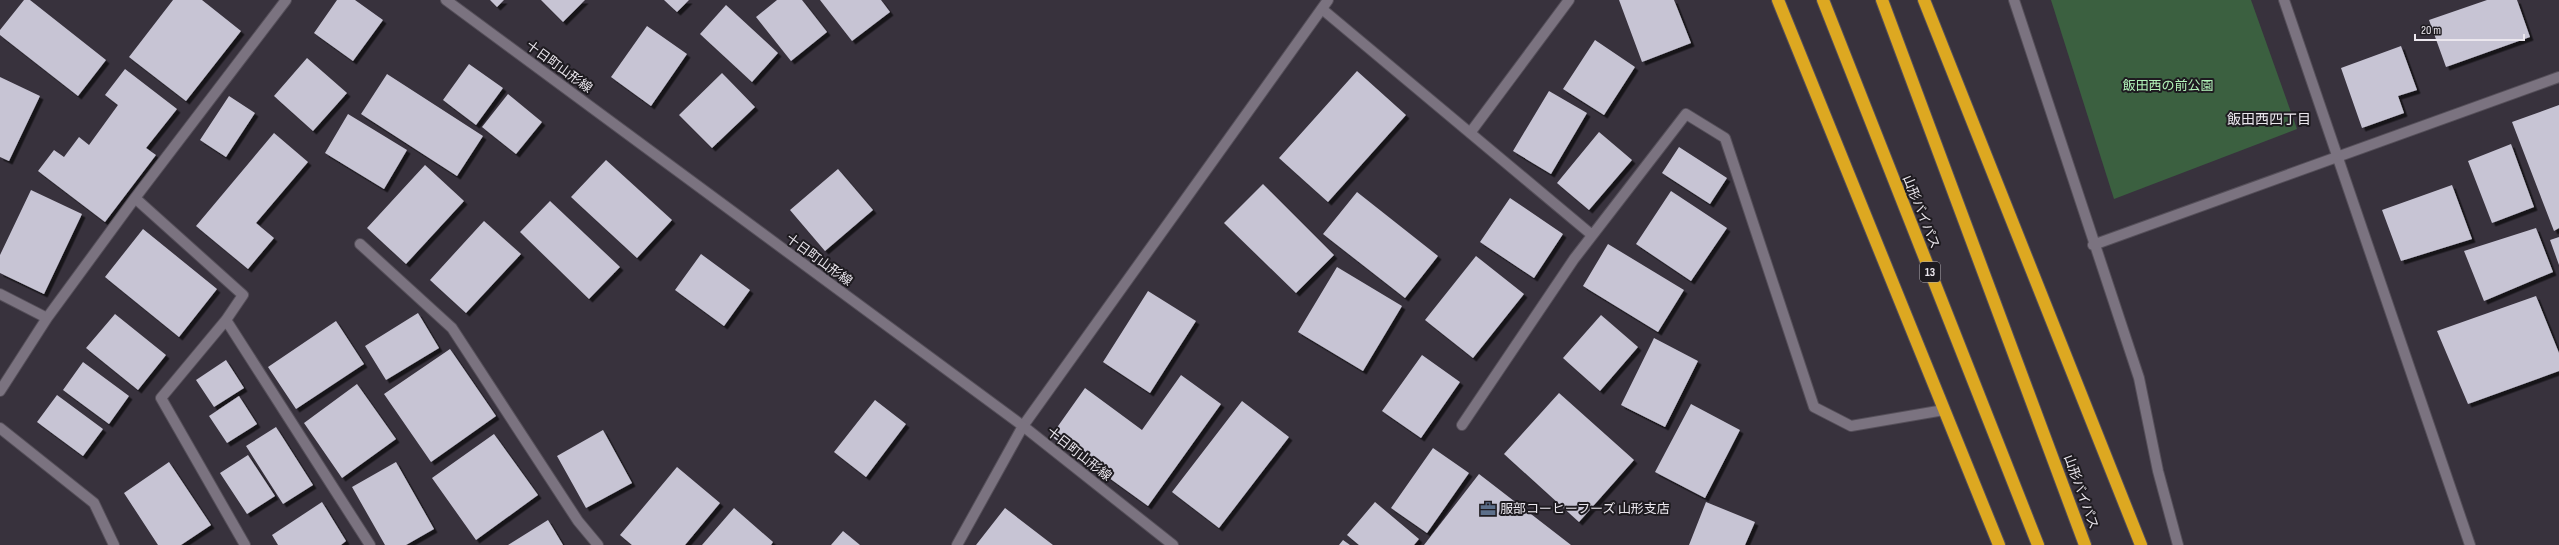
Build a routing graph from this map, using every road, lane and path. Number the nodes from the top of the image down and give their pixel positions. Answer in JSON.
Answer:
{"nodes":[{"id":1,"x":286,"y":0,"type":"edge"},
{"id":2,"x":446,"y":0,"type":"edge"},
{"id":3,"x":1328,"y":0,"type":"edge"},
{"id":4,"x":1569,"y":0,"type":"edge"},
{"id":5,"x":1778,"y":0,"type":"edge"},
{"id":6,"x":1823,"y":0,"type":"edge"},
{"id":7,"x":1882,"y":0,"type":"edge"},
{"id":8,"x":1924,"y":0,"type":"edge"},
{"id":9,"x":2014,"y":0,"type":"edge"},
{"id":10,"x":2284,"y":0,"type":"edge"},
{"id":11,"x":1322,"y":9,"type":"junction"},
{"id":12,"x":2559,"y":77,"type":"edge"},
{"id":13,"x":1470,"y":133,"type":"junction"},
{"id":14,"x":2338,"y":156,"type":"junction"},
{"id":15,"x":135,"y":198,"type":"junction"},
{"id":16,"x":1592,"y":235,"type":"junction"},
{"id":17,"x":360,"y":244,"type":"dead end"},
{"id":18,"x":2093,"y":245,"type":"junction"},
{"id":19,"x":0,"y":294,"type":"edge"},
{"id":20,"x":47,"y":318,"type":"junction"},
{"id":21,"x":226,"y":320,"type":"junction"},
{"id":22,"x":0,"y":391,"type":"edge"},
{"id":23,"x":1944,"y":410,"type":"junction"},
{"id":24,"x":1462,"y":424,"type":"dead end"},
{"id":25,"x":1023,"y":426,"type":"junction"},
{"id":26,"x":0,"y":428,"type":"edge"},
{"id":27,"x":114,"y":545,"type":"edge"},
{"id":28,"x":245,"y":545,"type":"edge"},
{"id":29,"x":370,"y":545,"type":"edge"},
{"id":30,"x":598,"y":545,"type":"edge"},
{"id":31,"x":957,"y":545,"type":"edge"},
{"id":32,"x":1173,"y":545,"type":"edge"},
{"id":33,"x":1999,"y":545,"type":"edge"},
{"id":34,"x":2038,"y":545,"type":"edge"},
{"id":35,"x":2085,"y":545,"type":"edge"},
{"id":36,"x":2142,"y":545,"type":"edge"},
{"id":37,"x":2178,"y":545,"type":"edge"},
{"id":38,"x":2470,"y":545,"type":"edge"}],
"edges":[{"from":1,"to":15,"type":"main road"},
{"from":2,"to":25,"type":"main road","name":"十日町山形線"},
{"from":3,"to":11,"type":"main road"},
{"from":4,"to":13,"type":"main road"},
{"from":5,"to":23,"type":"highway"},
{"from":6,"to":34,"type":"highway","name":"山形バイパス","number":"13"},
{"from":7,"to":35,"type":"highway","name":"山形バイパス"},
{"from":8,"to":36,"type":"highway"},
{"from":9,"to":18,"type":"main road"},
{"from":10,"to":14,"type":"main road"},
{"from":11,"to":13,"type":"main road"},
{"from":11,"to":25,"type":"main road"},
{"from":12,"to":14,"type":"main road"},
{"from":13,"to":16,"type":"main road"},
{"from":14,"to":18,"type":"main road"},
{"from":14,"to":38,"type":"main road"},
{"from":15,"to":20,"type":"main road"},
{"from":15,"to":21,"type":"main road"},
{"from":16,"to":23,"type":"main road"},
{"from":16,"to":24,"type":"main road"},
{"from":17,"to":30,"type":"main road"},
{"from":18,"to":37,"type":"main road"},
{"from":19,"to":20,"type":"main road"},
{"from":20,"to":22,"type":"main road"},
{"from":21,"to":28,"type":"main road"},
{"from":21,"to":29,"type":"main road"},
{"from":23,"to":33,"type":"highway"},
{"from":25,"to":31,"type":"main road"},
{"from":25,"to":32,"type":"main road","name":"十日町山形線"},
{"from":26,"to":27,"type":"main road"}]}
